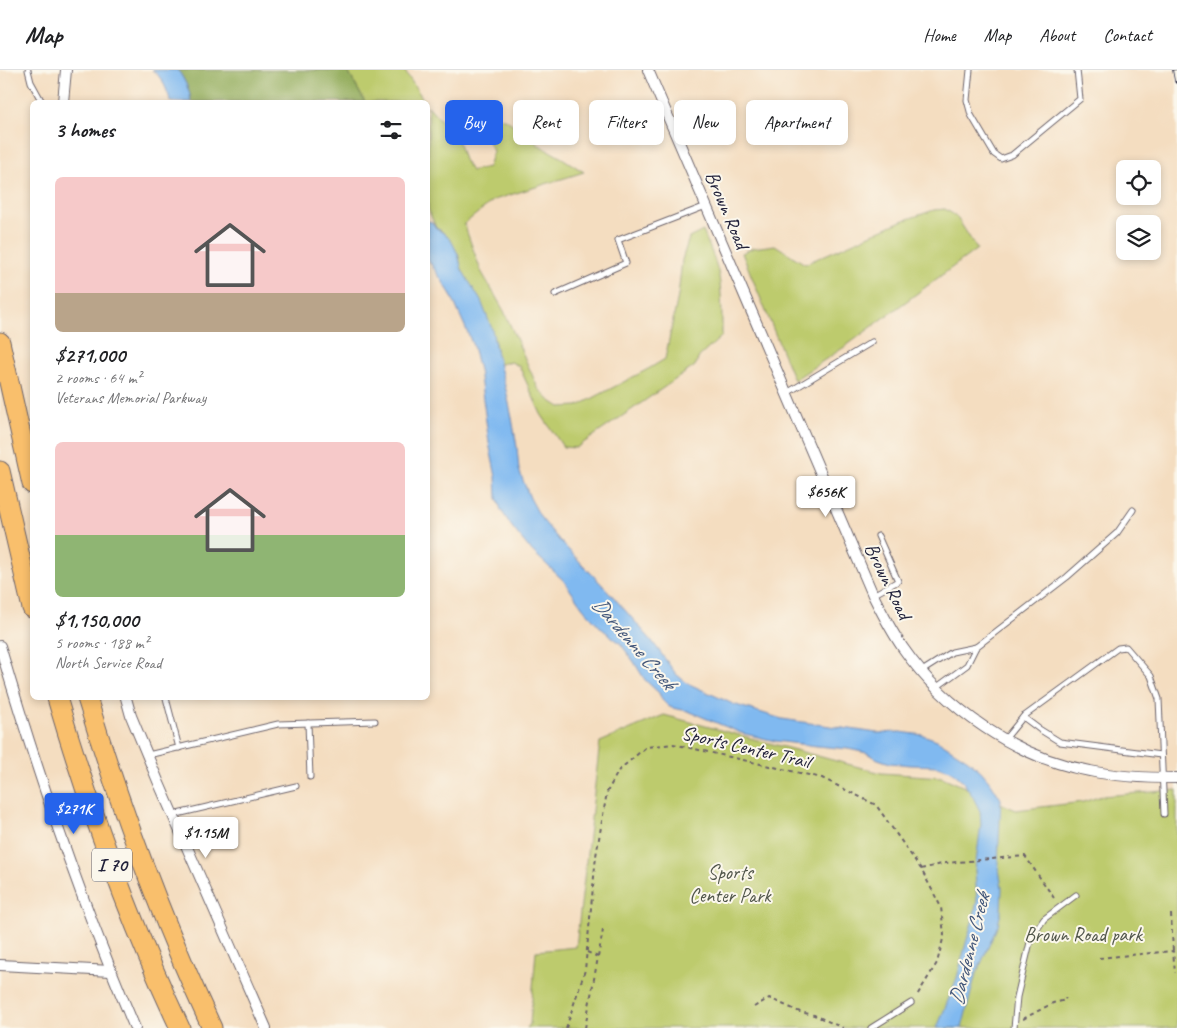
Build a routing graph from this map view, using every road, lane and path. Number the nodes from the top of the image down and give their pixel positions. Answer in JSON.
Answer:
{"nodes":[{"id":1,"x":28,"y":70,"type":"edge"},
{"id":2,"x":66,"y":70,"type":"edge"},
{"id":3,"x":648,"y":70,"type":"edge"},
{"id":4,"x":970,"y":70,"type":"edge"},
{"id":5,"x":1077,"y":70,"type":"edge"},
{"id":6,"x":41,"y":100,"type":"edge"},
{"id":7,"x":63,"y":100,"type":"edge"},
{"id":8,"x":706,"y":206,"type":"junction"},
{"id":9,"x":556,"y":294,"type":"dead end"},
{"id":10,"x":0,"y":342,"type":"edge"},
{"id":11,"x":872,"y":342,"type":"dead end"},
{"id":12,"x":786,"y":393,"type":"junction"},
{"id":13,"x":0,"y":471,"type":"edge"},
{"id":14,"x":30,"y":475,"type":"edge"},
{"id":15,"x":1133,"y":510,"type":"dead end"},
{"id":16,"x":878,"y":536,"type":"dead end"},
{"id":17,"x":872,"y":595,"type":"junction"},
{"id":18,"x":30,"y":599,"type":"edge"},
{"id":19,"x":0,"y":646,"type":"edge"},
{"id":20,"x":976,"y":647,"type":"junction"},
{"id":21,"x":922,"y":671,"type":"junction"},
{"id":22,"x":936,"y":688,"type":"junction"},
{"id":23,"x":58,"y":700,"type":"edge"},
{"id":24,"x":88,"y":700,"type":"edge"},
{"id":25,"x":127,"y":700,"type":"edge"},
{"id":26,"x":166,"y":700,"type":"edge"},
{"id":27,"x":1023,"y":716,"type":"junction"},
{"id":28,"x":375,"y":721,"type":"dead end"},
{"id":29,"x":308,"y":723,"type":"junction"},
{"id":30,"x":1005,"y":739,"type":"junction"},
{"id":31,"x":178,"y":748,"type":"junction"},
{"id":32,"x":147,"y":755,"type":"junction"},
{"id":33,"x":1161,"y":755,"type":"junction"},
{"id":34,"x":310,"y":776,"type":"dead end"},
{"id":35,"x":1162,"y":778,"type":"junction"},
{"id":36,"x":1177,"y":778,"type":"edge"},
{"id":37,"x":296,"y":786,"type":"dead end"},
{"id":38,"x":1164,"y":814,"type":"dead end"},
{"id":39,"x":173,"y":815,"type":"junction"},
{"id":40,"x":921,"y":869,"type":"junction"},
{"id":41,"x":1076,"y":895,"type":"dead end"},
{"id":42,"x":1060,"y":908,"type":"junction"},
{"id":43,"x":1171,"y":914,"type":"dead end"},
{"id":44,"x":603,"y":930,"type":"dead end"},
{"id":45,"x":1173,"y":951,"type":"junction"},
{"id":46,"x":587,"y":952,"type":"junction"},
{"id":47,"x":598,"y":956,"type":"junction"},
{"id":48,"x":1099,"y":958,"type":"dead end"},
{"id":49,"x":0,"y":965,"type":"edge"},
{"id":50,"x":111,"y":971,"type":"junction"},
{"id":51,"x":1175,"y":973,"type":"dead end"},
{"id":52,"x":1065,"y":998,"type":"dead end"},
{"id":53,"x":911,"y":1003,"type":"joint"},
{"id":54,"x":754,"y":1007,"type":"dead end"},
{"id":55,"x":1014,"y":1026,"type":"edge"},
{"id":56,"x":135,"y":1028,"type":"edge"},
{"id":57,"x":180,"y":1028,"type":"edge"},
{"id":58,"x":212,"y":1028,"type":"edge"},
{"id":59,"x":266,"y":1028,"type":"edge"},
{"id":60,"x":566,"y":1028,"type":"edge"},
{"id":61,"x":585,"y":1028,"type":"edge"},
{"id":62,"x":843,"y":1028,"type":"edge"},
{"id":63,"x":872,"y":1028,"type":"edge"}],
"edges":[{"from":1,"to":6,"type":"lane"},
{"from":2,"to":7,"type":"street"},
{"from":3,"to":8,"type":"street","name":"Brown Road"},
{"from":4,"to":5,"type":"lane"},
{"from":8,"to":9,"type":"lane"},
{"from":8,"to":12,"type":"street","name":"Brown Road"},
{"from":10,"to":14,"type":"highway"},
{"from":11,"to":12,"type":"lane"},
{"from":12,"to":17,"type":"street","name":"Brown Road"},
{"from":13,"to":18,"type":"highway"},
{"from":15,"to":20,"type":"lane"},
{"from":16,"to":17,"type":"lane"},
{"from":17,"to":21,"type":"street","name":"Brown Road"},
{"from":19,"to":50,"type":"street"},
{"from":20,"to":21,"type":"lane"},
{"from":20,"to":22,"type":"lane"},
{"from":21,"to":22,"type":"street","name":"Brown Road"},
{"from":22,"to":30,"type":"street","name":"Brown Road"},
{"from":23,"to":57,"type":"highway","number":"I 70"},
{"from":24,"to":58,"type":"highway","number":"I 70"},
{"from":25,"to":32,"type":"street"},
{"from":26,"to":31,"type":"lane"},
{"from":27,"to":30,"type":"lane"},
{"from":27,"to":33,"type":"lane"},
{"from":27,"to":33,"type":"lane"},
{"from":28,"to":29,"type":"lane"},
{"from":29,"to":31,"type":"lane"},
{"from":29,"to":34,"type":"lane"},
{"from":30,"to":35,"type":"street","name":"Brown Road"},
{"from":31,"to":32,"type":"lane"},
{"from":32,"to":39,"type":"street"},
{"from":33,"to":35,"type":"lane"},
{"from":35,"to":36,"type":"street","name":"Brown Road"},
{"from":35,"to":38,"type":"lane"},
{"from":37,"to":39,"type":"lane"},
{"from":39,"to":59,"type":"street"},
{"from":40,"to":42,"type":"path"},
{"from":40,"to":46,"type":"path","name":"Sports Center Trail"},
{"from":40,"to":53,"type":"path","name":"Sports Center Trail"},
{"from":41,"to":42,"type":"lane"},
{"from":42,"to":55,"type":"lane"},
{"from":43,"to":45,"type":"path"},
{"from":44,"to":47,"type":"path"},
{"from":45,"to":48,"type":"path"},
{"from":45,"to":51,"type":"path"},
{"from":46,"to":47,"type":"path"},
{"from":46,"to":60,"type":"path","name":"Sports Center Trail"},
{"from":47,"to":61,"type":"path"},
{"from":49,"to":50,"type":"street"},
{"from":50,"to":56,"type":"street"},
{"from":52,"to":55,"type":"path"},
{"from":53,"to":63,"type":"lane"},
{"from":54,"to":62,"type":"path"}]}
